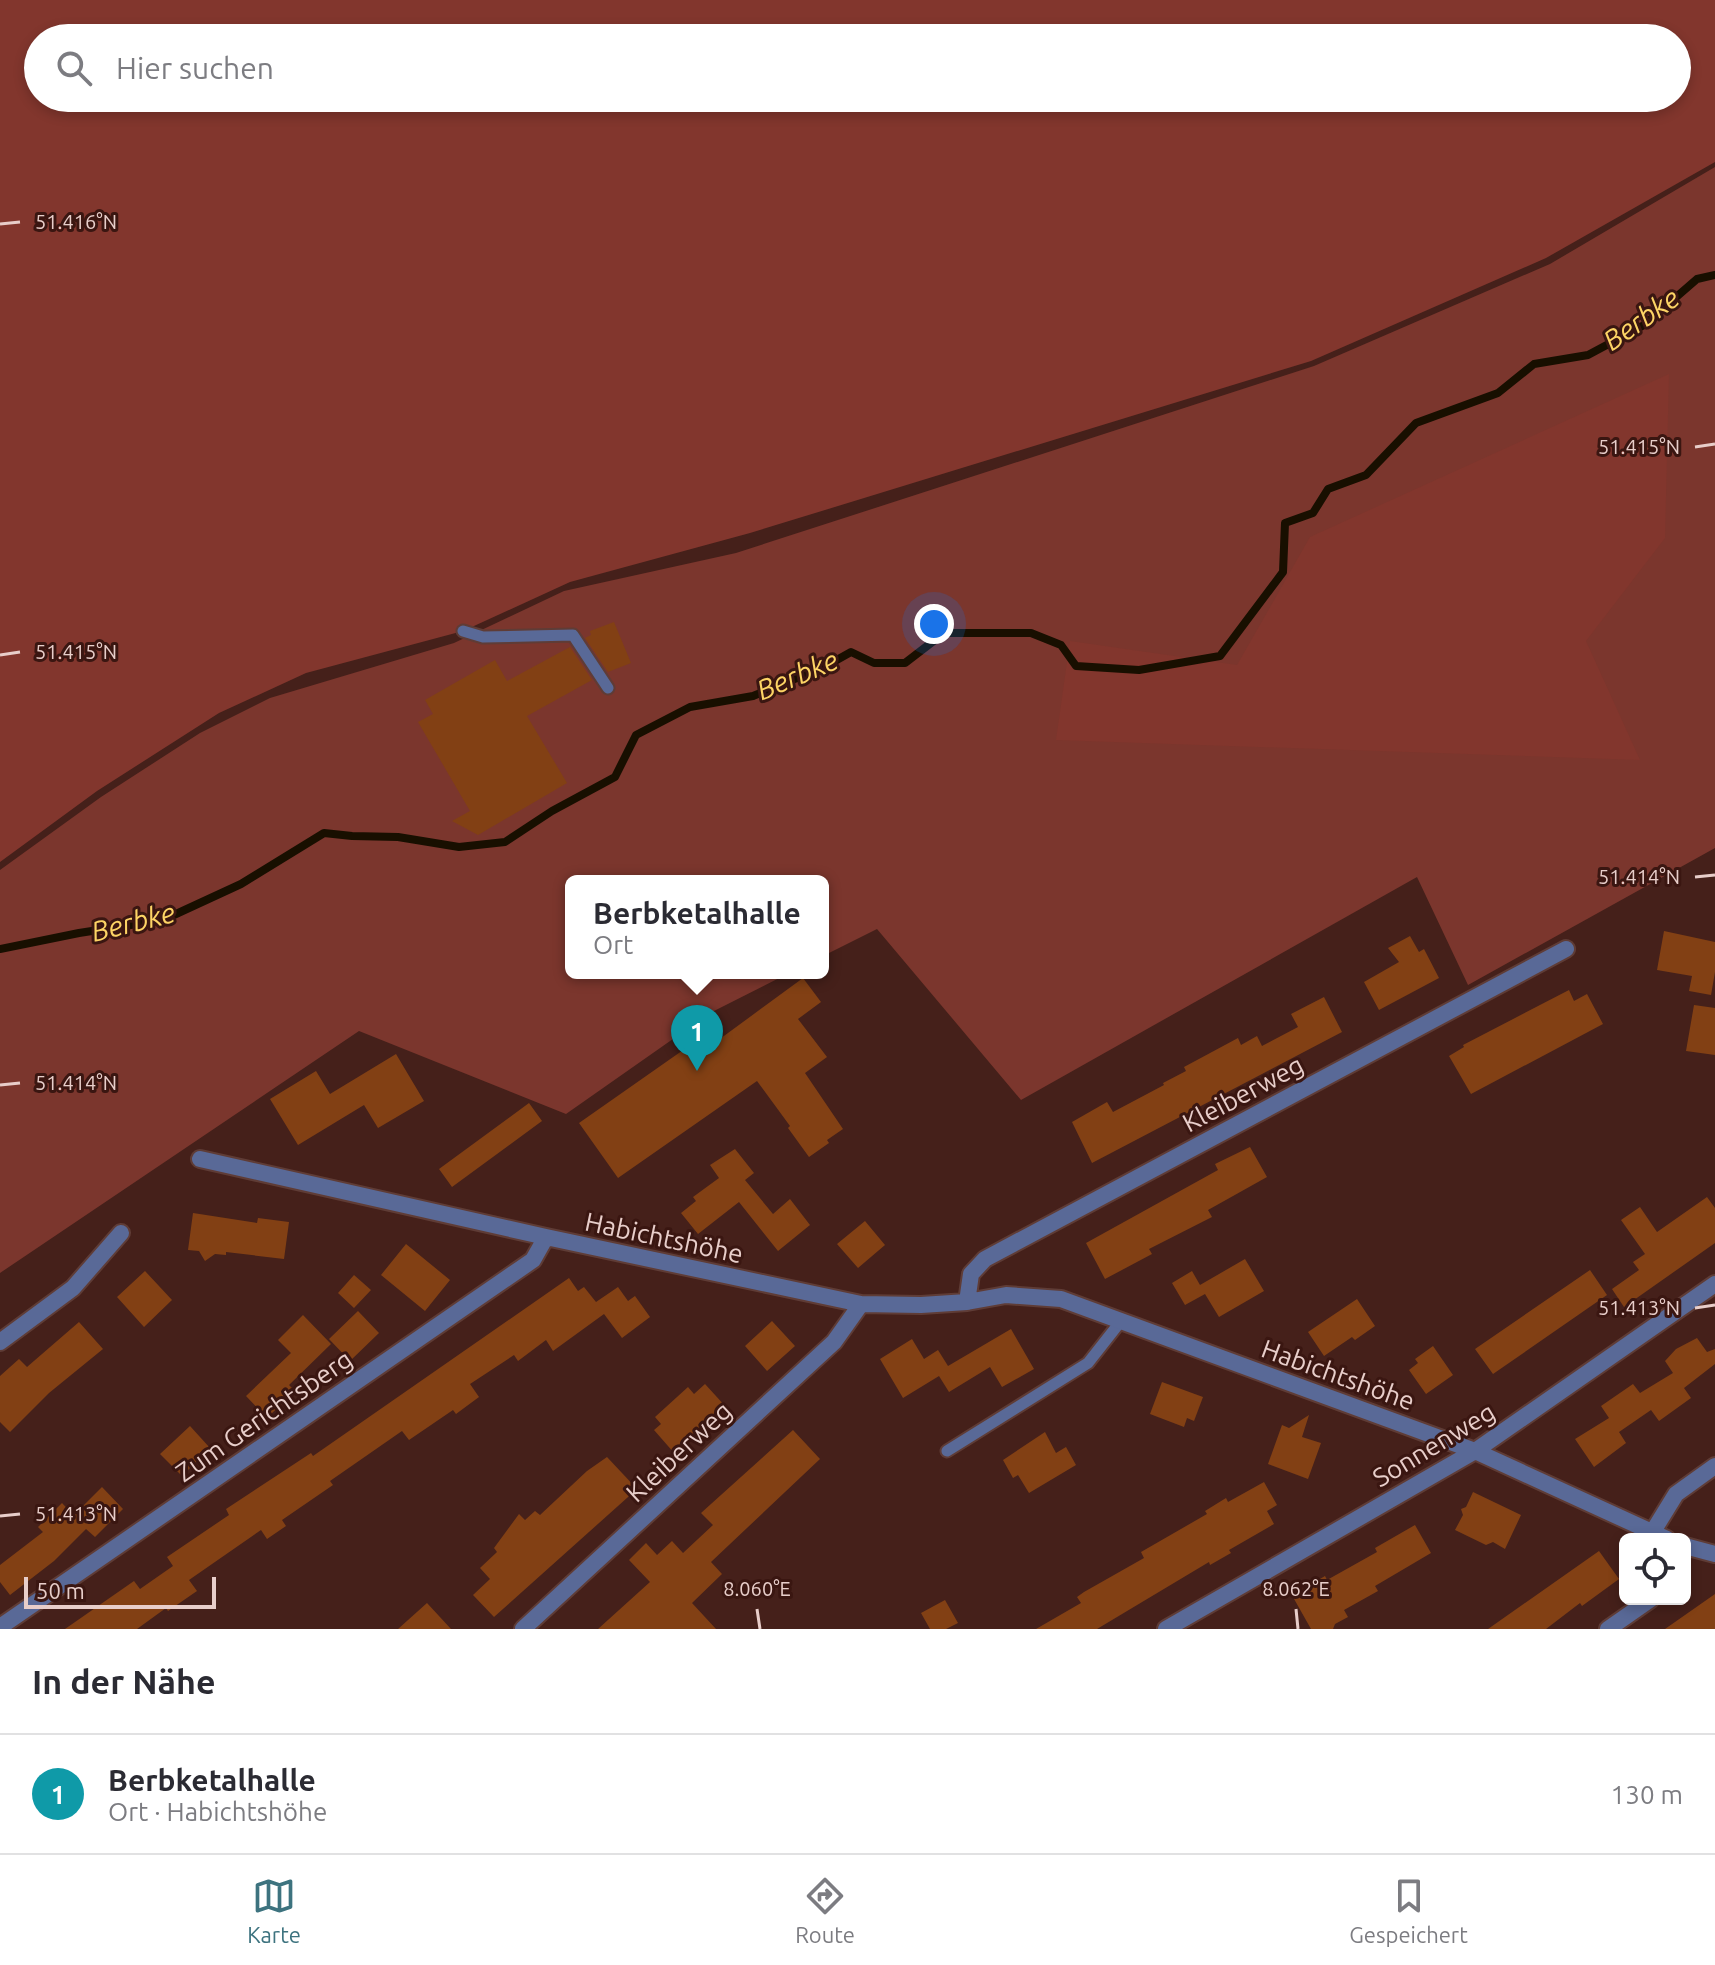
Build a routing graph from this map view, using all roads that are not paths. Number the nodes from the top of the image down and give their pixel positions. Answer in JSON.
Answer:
{"nodes":[{"id":1,"x":463,"y":631,"type":"dead end"},
{"id":2,"x":608,"y":688,"type":"dead end"},
{"id":3,"x":1566,"y":949,"type":"dead end"},
{"id":4,"x":200,"y":1159,"type":"dead end"},
{"id":5,"x":121,"y":1233,"type":"dead end"},
{"id":6,"x":546,"y":1237,"type":"junction"},
{"id":7,"x":1715,"y":1284,"type":"edge"},
{"id":8,"x":967,"y":1302,"type":"junction"},
{"id":9,"x":861,"y":1304,"type":"junction"},
{"id":10,"x":1121,"y":1321,"type":"junction"},
{"id":11,"x":0,"y":1342,"type":"edge"},
{"id":12,"x":947,"y":1451,"type":"dead end"},
{"id":13,"x":1475,"y":1451,"type":"junction"},
{"id":14,"x":1715,"y":1466,"type":"edge"},
{"id":15,"x":1653,"y":1533,"type":"edge"},
{"id":16,"x":1661,"y":1533,"type":"edge"},
{"id":17,"x":1691,"y":1552,"type":"edge"},
{"id":18,"x":1715,"y":1554,"type":"edge"},
{"id":19,"x":1642,"y":1605,"type":"edge"},
{"id":20,"x":0,"y":1627,"type":"edge"},
{"id":21,"x":523,"y":1629,"type":"edge"},
{"id":22,"x":1166,"y":1629,"type":"edge"},
{"id":23,"x":1608,"y":1629,"type":"edge"}],
"edges":[{"from":1,"to":2,"type":"lane"},
{"from":3,"to":8,"type":"street","name":"Kleiberweg"},
{"from":4,"to":6,"type":"street","name":"Habichtshöhe"},
{"from":5,"to":11,"type":"street"},
{"from":6,"to":9,"type":"street","name":"Habichtshöhe"},
{"from":6,"to":20,"type":"street","name":"Zum Gerichtsberg"},
{"from":7,"to":13,"type":"street","name":"Sonnenweg"},
{"from":8,"to":9,"type":"street","name":"Habichtshöhe"},
{"from":8,"to":10,"type":"street","name":"Habichtshöhe"},
{"from":9,"to":21,"type":"street","name":"Kleiberweg"},
{"from":10,"to":12,"type":"lane"},
{"from":10,"to":13,"type":"street","name":"Habichtshöhe"},
{"from":13,"to":15,"type":"street","name":"Habichtshöhe"},
{"from":13,"to":22,"type":"street","name":"Sonnenweg"},
{"from":14,"to":16,"type":"street"},
{"from":17,"to":18,"type":"street"},
{"from":19,"to":23,"type":"street"}]}
